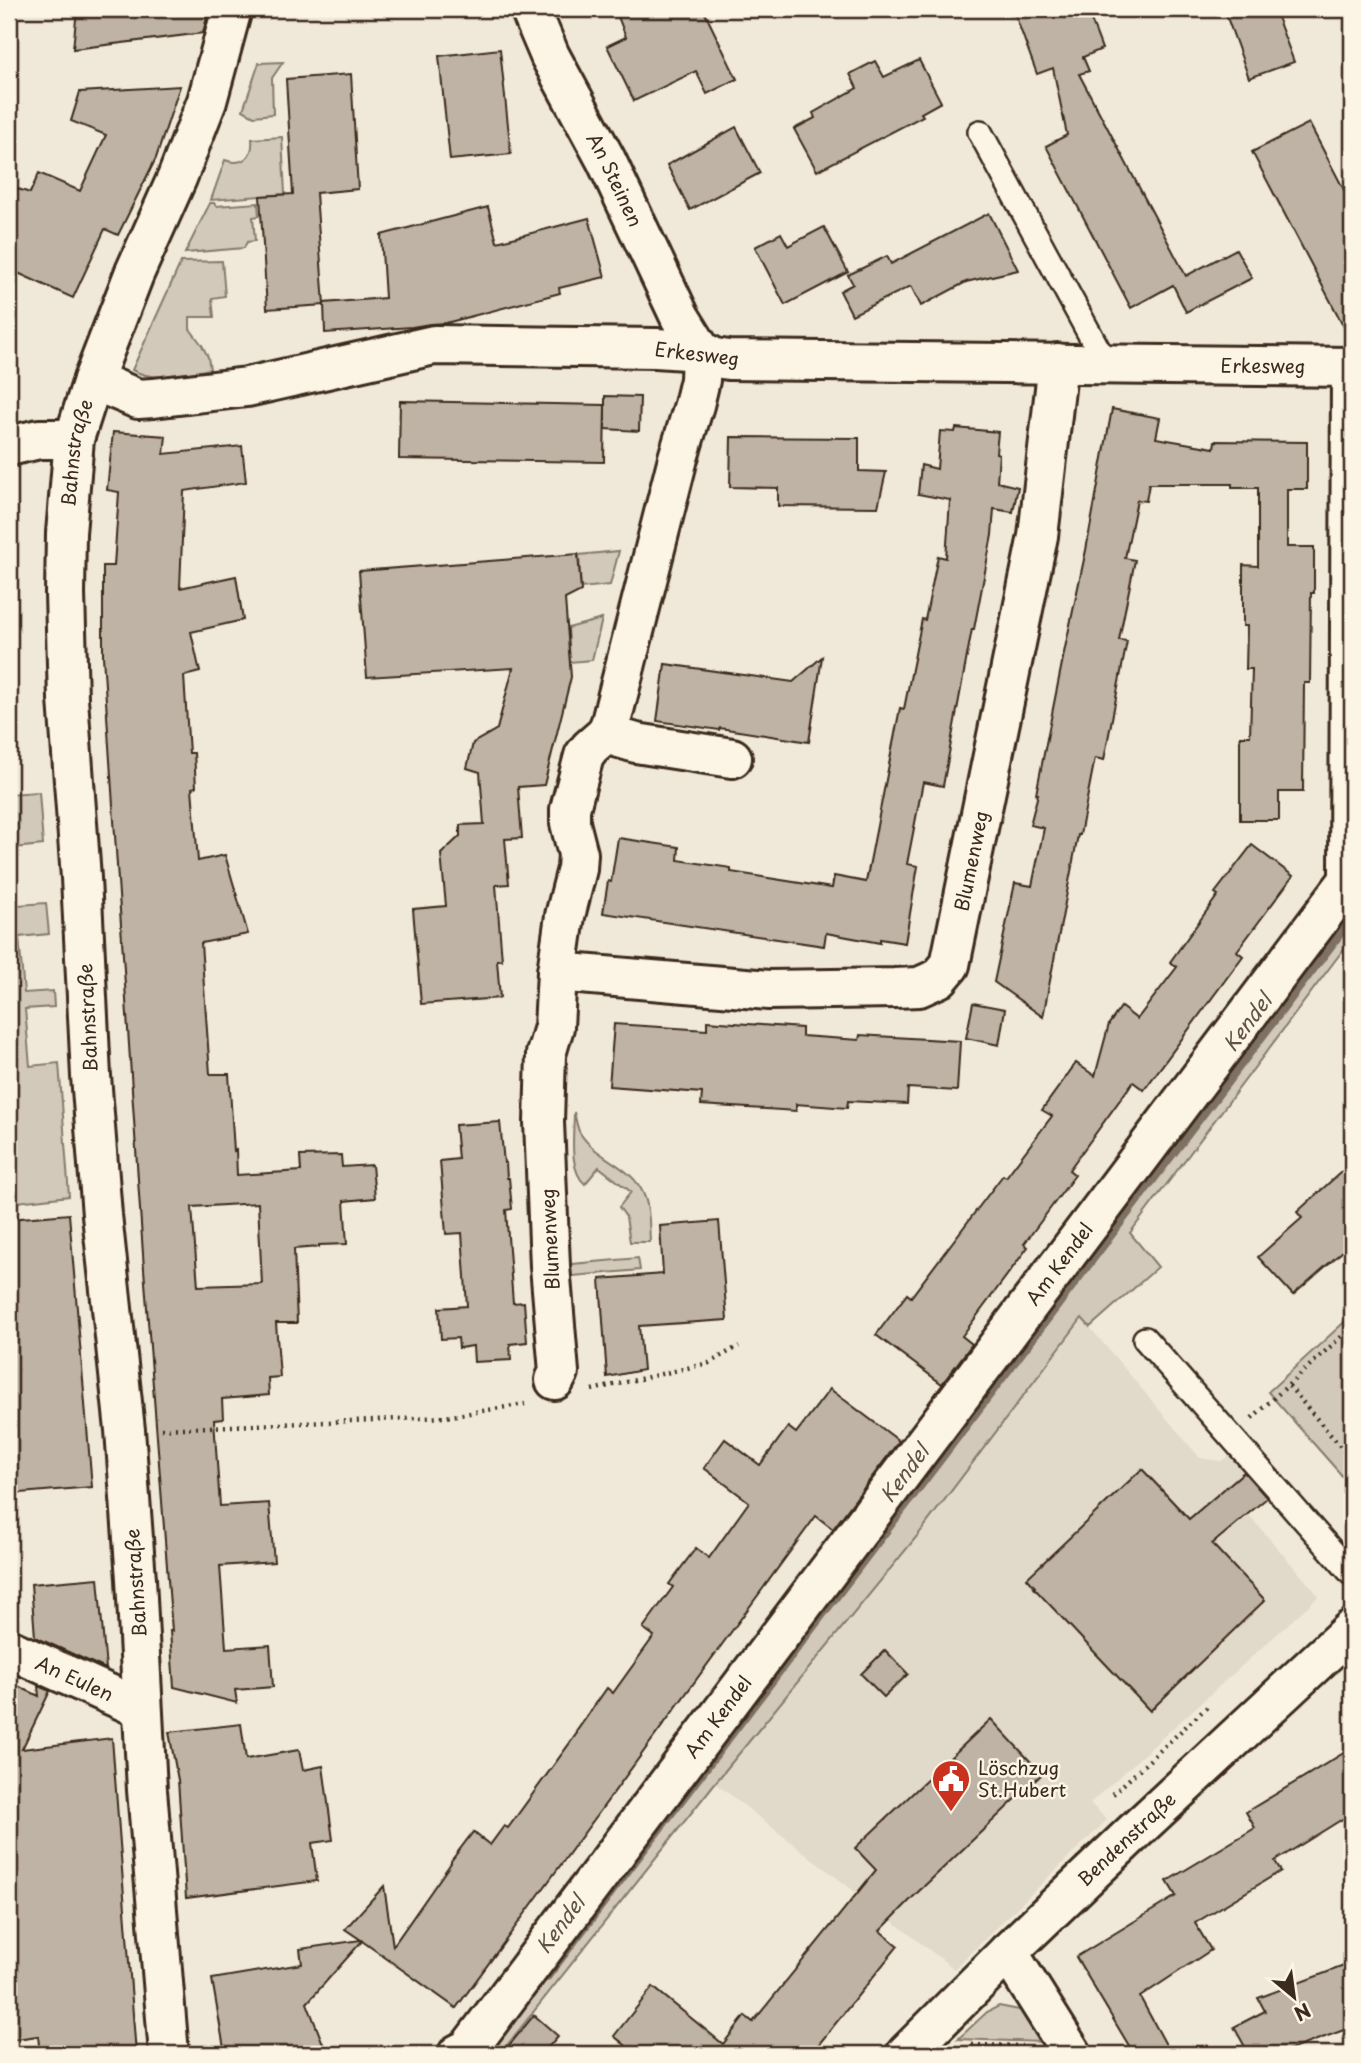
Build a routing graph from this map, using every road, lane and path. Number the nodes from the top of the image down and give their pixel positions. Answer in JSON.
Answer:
{"nodes":[{"id":1,"x":232,"y":9,"type":"edge"},
{"id":2,"x":530,"y":9,"type":"edge"},
{"id":3,"x":980,"y":132,"type":"dead end"},
{"id":4,"x":701,"y":351,"type":"junction"},
{"id":5,"x":1058,"y":363,"type":"junction"},
{"id":6,"x":1106,"y":364,"type":"junction"},
{"id":7,"x":1352,"y":367,"type":"edge"},
{"id":8,"x":93,"y":380,"type":"junction"},
{"id":9,"x":74,"y":439,"type":"junction"},
{"id":10,"x":9,"y":446,"type":"edge"},
{"id":11,"x":606,"y":734,"type":"junction"},
{"id":12,"x":732,"y":758,"type":"dead end"},
{"id":13,"x":557,"y":972,"type":"junction"},
{"id":14,"x":1352,"y":1327,"type":"edge"},
{"id":15,"x":1145,"y":1339,"type":"dead end"},
{"id":16,"x":739,"y":1346,"type":"dead end"},
{"id":17,"x":1289,"y":1386,"type":"junction"},
{"id":18,"x":556,"y":1392,"type":"junction"},
{"id":19,"x":125,"y":1430,"type":"junction"},
{"id":20,"x":1231,"y":1437,"type":"junction"},
{"id":21,"x":1352,"y":1460,"type":"edge"},
{"id":22,"x":1352,"y":1574,"type":"edge"},
{"id":23,"x":1352,"y":1629,"type":"edge"},
{"id":24,"x":9,"y":1649,"type":"edge"},
{"id":25,"x":142,"y":1709,"type":"junction"},
{"id":26,"x":1008,"y":1952,"type":"junction"},
{"id":27,"x":912,"y":2048,"type":"edge"},
{"id":28,"x":1070,"y":2051,"type":"edge"},
{"id":29,"x":169,"y":2054,"type":"edge"},
{"id":30,"x":458,"y":2054,"type":"edge"}],
"edges":[{"from":1,"to":8,"type":"street","name":"Bahnstraße"},
{"from":2,"to":4,"type":"street","name":"An Steinen"},
{"from":3,"to":6,"type":"lane"},
{"from":4,"to":5,"type":"street","name":"Erkesweg"},
{"from":4,"to":8,"type":"street","name":"Erkesweg"},
{"from":4,"to":11,"type":"street","name":"Blumenweg"},
{"from":5,"to":6,"type":"street","name":"Erkesweg"},
{"from":5,"to":13,"type":"street","name":"Blumenweg"},
{"from":6,"to":7,"type":"street","name":"Erkesweg"},
{"from":7,"to":30,"type":"street","name":"Am Kendel"},
{"from":8,"to":9,"type":"street","name":"Bahnstraße"},
{"from":9,"to":10,"type":"street"},
{"from":9,"to":19,"type":"street","name":"Bahnstraße"},
{"from":11,"to":12,"type":"street"},
{"from":11,"to":13,"type":"street","name":"Blumenweg"},
{"from":13,"to":18,"type":"street","name":"Blumenweg"},
{"from":14,"to":17,"type":"path"},
{"from":15,"to":20,"type":"lane"},
{"from":16,"to":18,"type":"path"},
{"from":17,"to":20,"type":"path"},
{"from":17,"to":21,"type":"path"},
{"from":18,"to":19,"type":"path"},
{"from":19,"to":25,"type":"street","name":"Bahnstraße"},
{"from":20,"to":22,"type":"lane"},
{"from":23,"to":26,"type":"street","name":"Bendenstraße"},
{"from":24,"to":25,"type":"street","name":"An Eulen"},
{"from":25,"to":29,"type":"street","name":"Bahnstraße"},
{"from":26,"to":27,"type":"street","name":"Bendenstraße"},
{"from":26,"to":28,"type":"street"},
{"from":27,"to":28,"type":"path"}]}
